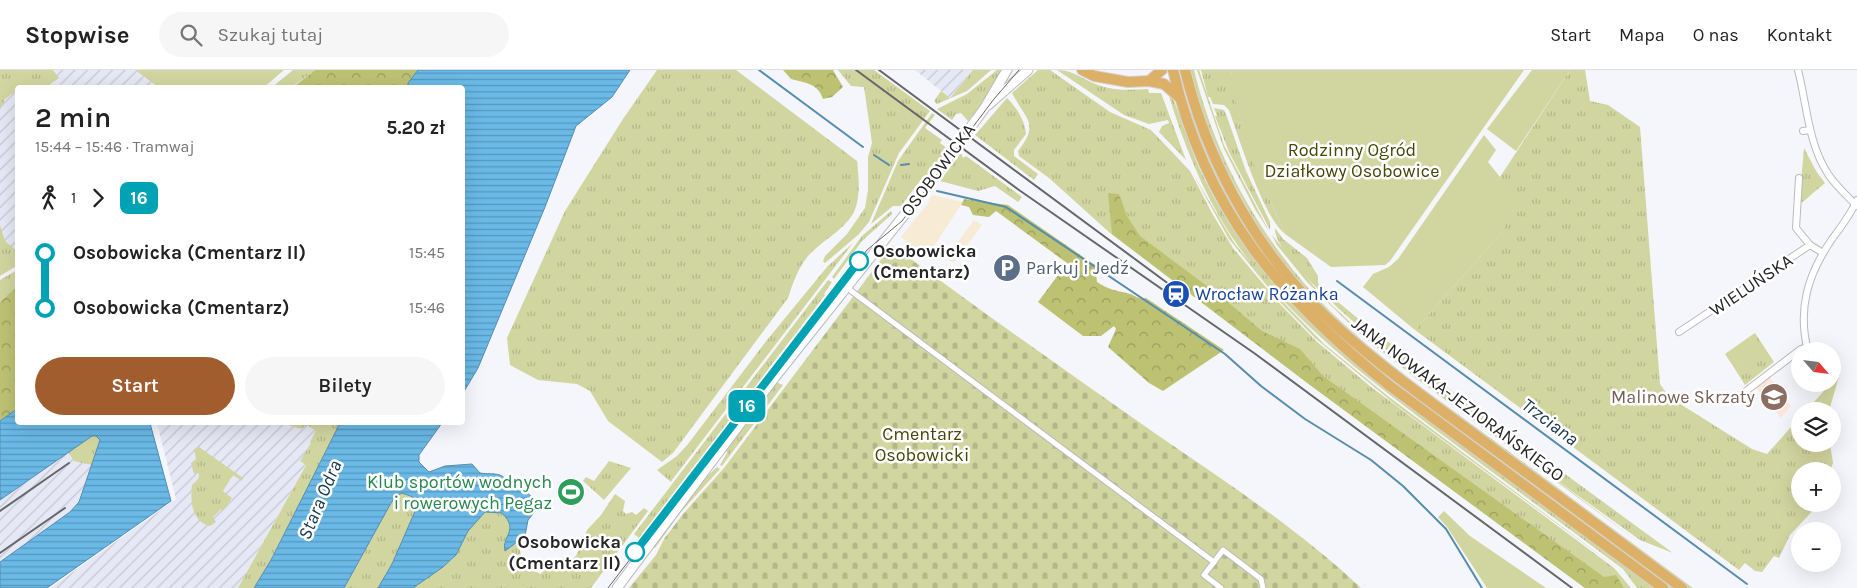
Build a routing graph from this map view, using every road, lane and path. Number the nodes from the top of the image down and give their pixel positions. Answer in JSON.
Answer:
{"nodes":[{"id":1,"x":1007,"y":70,"type":"edge"},
{"id":2,"x":1028,"y":70,"type":"edge"},
{"id":3,"x":1082,"y":70,"type":"edge"},
{"id":4,"x":1101,"y":70,"type":"edge"},
{"id":5,"x":1162,"y":70,"type":"edge"},
{"id":6,"x":1173,"y":70,"type":"edge"},
{"id":7,"x":1185,"y":70,"type":"edge"},
{"id":8,"x":1798,"y":70,"type":"edge"},
{"id":9,"x":1110,"y":78,"type":"junction"},
{"id":10,"x":1149,"y":81,"type":"junction"},
{"id":11,"x":1181,"y":99,"type":"junction"},
{"id":12,"x":984,"y":109,"type":"junction"},
{"id":13,"x":1810,"y":130,"type":"junction"},
{"id":14,"x":1803,"y":131,"type":"dead end"},
{"id":15,"x":1799,"y":178,"type":"dead end"},
{"id":16,"x":1856,"y":204,"type":"edge"},
{"id":17,"x":1810,"y":245,"type":"junction"},
{"id":18,"x":1823,"y":254,"type":"junction"},
{"id":19,"x":846,"y":287,"type":"junction"},
{"id":20,"x":1679,"y":332,"type":"dead end"},
{"id":21,"x":1807,"y":342,"type":"edge"},
{"id":22,"x":1791,"y":357,"type":"edge"},
{"id":23,"x":1737,"y":398,"type":"dead end"},
{"id":24,"x":1214,"y":562,"type":"junction"},
{"id":25,"x":617,"y":588,"type":"edge"},
{"id":26,"x":1221,"y":588,"type":"edge"},
{"id":27,"x":1263,"y":588,"type":"edge"},
{"id":28,"x":1663,"y":588,"type":"edge"},
{"id":29,"x":1682,"y":588,"type":"edge"}],
"edges":[{"from":1,"to":12,"type":"street","name":"OSOBOWICKA"},
{"from":2,"to":12,"type":"street","name":"OSOBOWICKA"},
{"from":3,"to":9,"type":"main road"},
{"from":4,"to":9,"type":"main road"},
{"from":5,"to":10,"type":"main road"},
{"from":6,"to":11,"type":"main road","name":"JANA NOWAKA-JEZIORAŃSKIEGO"},
{"from":7,"to":29,"type":"main road","name":"JANA NOWAKA-JEZIORAŃSKIEGO"},
{"from":8,"to":13,"type":"street"},
{"from":9,"to":10,"type":"main road"},
{"from":10,"to":11,"type":"main road"},
{"from":11,"to":28,"type":"main road","name":"JANA NOWAKA-JEZIORAŃSKIEGO"},
{"from":12,"to":19,"type":"street","name":"OSOBOWICKA"},
{"from":13,"to":14,"type":"street"},
{"from":13,"to":16,"type":"street"},
{"from":15,"to":17,"type":"street"},
{"from":16,"to":18,"type":"street"},
{"from":17,"to":18,"type":"street","name":"WIELUŃSKA"},
{"from":17,"to":20,"type":"street","name":"WIELUŃSKA"},
{"from":18,"to":21,"type":"street"},
{"from":19,"to":24,"type":"street"},
{"from":19,"to":25,"type":"street","name":"OSOBOWICKA"},
{"from":22,"to":23,"type":"street"},
{"from":24,"to":26,"type":"street"},
{"from":24,"to":27,"type":"street"}]}
